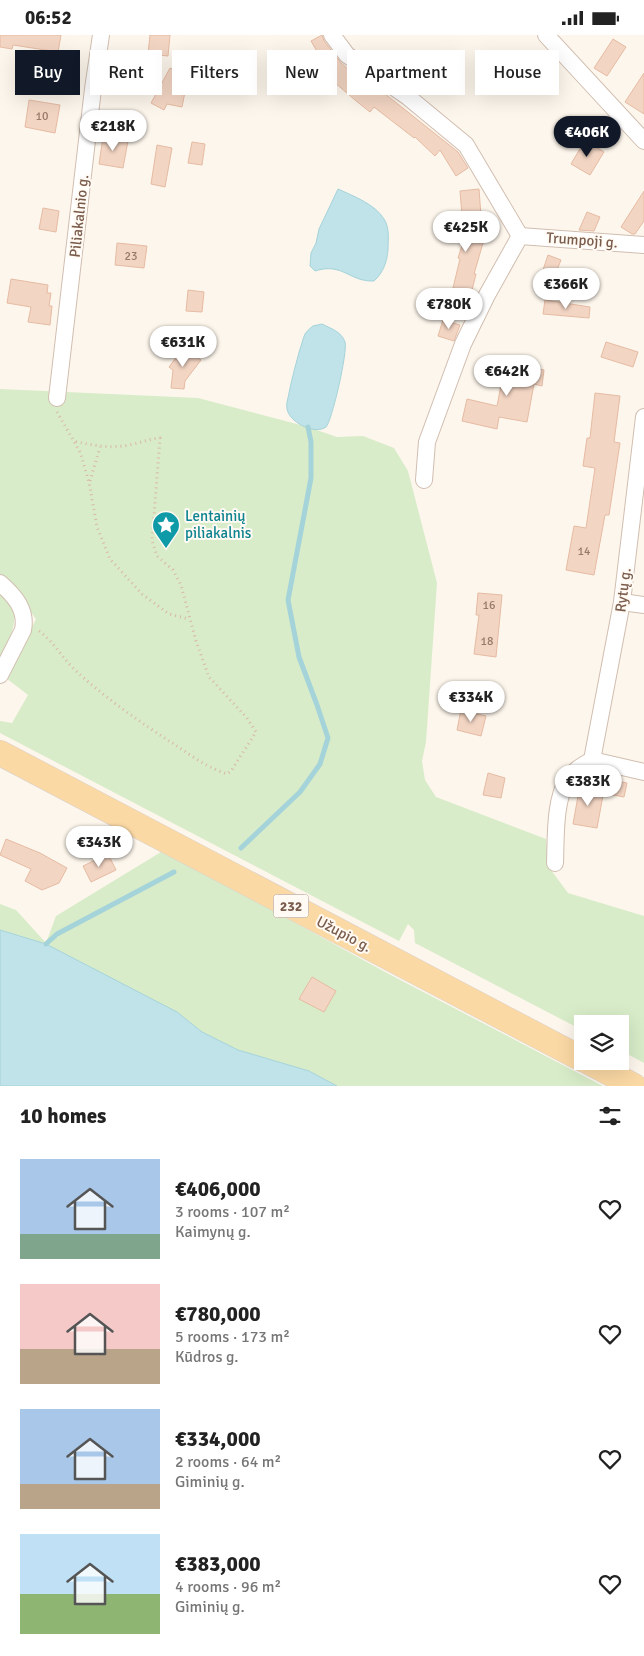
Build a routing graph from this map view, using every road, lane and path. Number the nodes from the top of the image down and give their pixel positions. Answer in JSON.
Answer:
{"nodes":[{"id":1,"x":101,"y":35,"type":"edge"},
{"id":2,"x":332,"y":35,"type":"edge"},
{"id":3,"x":546,"y":35,"type":"edge"},
{"id":4,"x":644,"y":141,"type":"edge"},
{"id":5,"x":520,"y":236,"type":"junction"},
{"id":6,"x":644,"y":245,"type":"edge"},
{"id":7,"x":57,"y":398,"type":"joint"},
{"id":8,"x":644,"y":417,"type":"edge"},
{"id":9,"x":73,"y":441,"type":"junction"},
{"id":10,"x":100,"y":447,"type":"junction"},
{"id":11,"x":424,"y":480,"type":"dead end"},
{"id":12,"x":90,"y":482,"type":"junction"},
{"id":13,"x":0,"y":583,"type":"edge"},
{"id":14,"x":622,"y":602,"type":"junction"},
{"id":15,"x":644,"y":605,"type":"edge"},
{"id":16,"x":189,"y":619,"type":"junction"},
{"id":17,"x":24,"y":623,"type":"junction"},
{"id":18,"x":0,"y":675,"type":"edge"},
{"id":19,"x":0,"y":753,"type":"edge"},
{"id":20,"x":592,"y":760,"type":"junction"},
{"id":21,"x":644,"y":772,"type":"edge"},
{"id":22,"x":555,"y":863,"type":"dead end"},
{"id":23,"x":574,"y":1055,"type":"edge"},
{"id":24,"x":604,"y":1070,"type":"edge"},
{"id":25,"x":634,"y":1086,"type":"edge"}],
"edges":[{"from":1,"to":7,"type":"street","name":"Piliakalnio g."},
{"from":2,"to":5,"type":"street"},
{"from":3,"to":4,"type":"street"},
{"from":5,"to":6,"type":"street","name":"Trumpoji g."},
{"from":5,"to":11,"type":"street"},
{"from":7,"to":9,"type":"path"},
{"from":8,"to":14,"type":"street","name":"Rytų g."},
{"from":9,"to":10,"type":"path"},
{"from":9,"to":12,"type":"path"},
{"from":10,"to":12,"type":"path"},
{"from":10,"to":16,"type":"path"},
{"from":12,"to":16,"type":"path"},
{"from":13,"to":17,"type":"street"},
{"from":14,"to":15,"type":"street"},
{"from":14,"to":20,"type":"street","name":"Rytų g."},
{"from":16,"to":17,"type":"path"},
{"from":17,"to":18,"type":"street"},
{"from":19,"to":23,"type":"main road","name":"Užupio g.","number":"232"},
{"from":20,"to":21,"type":"street"},
{"from":20,"to":22,"type":"street"},
{"from":24,"to":25,"type":"main road"}]}
